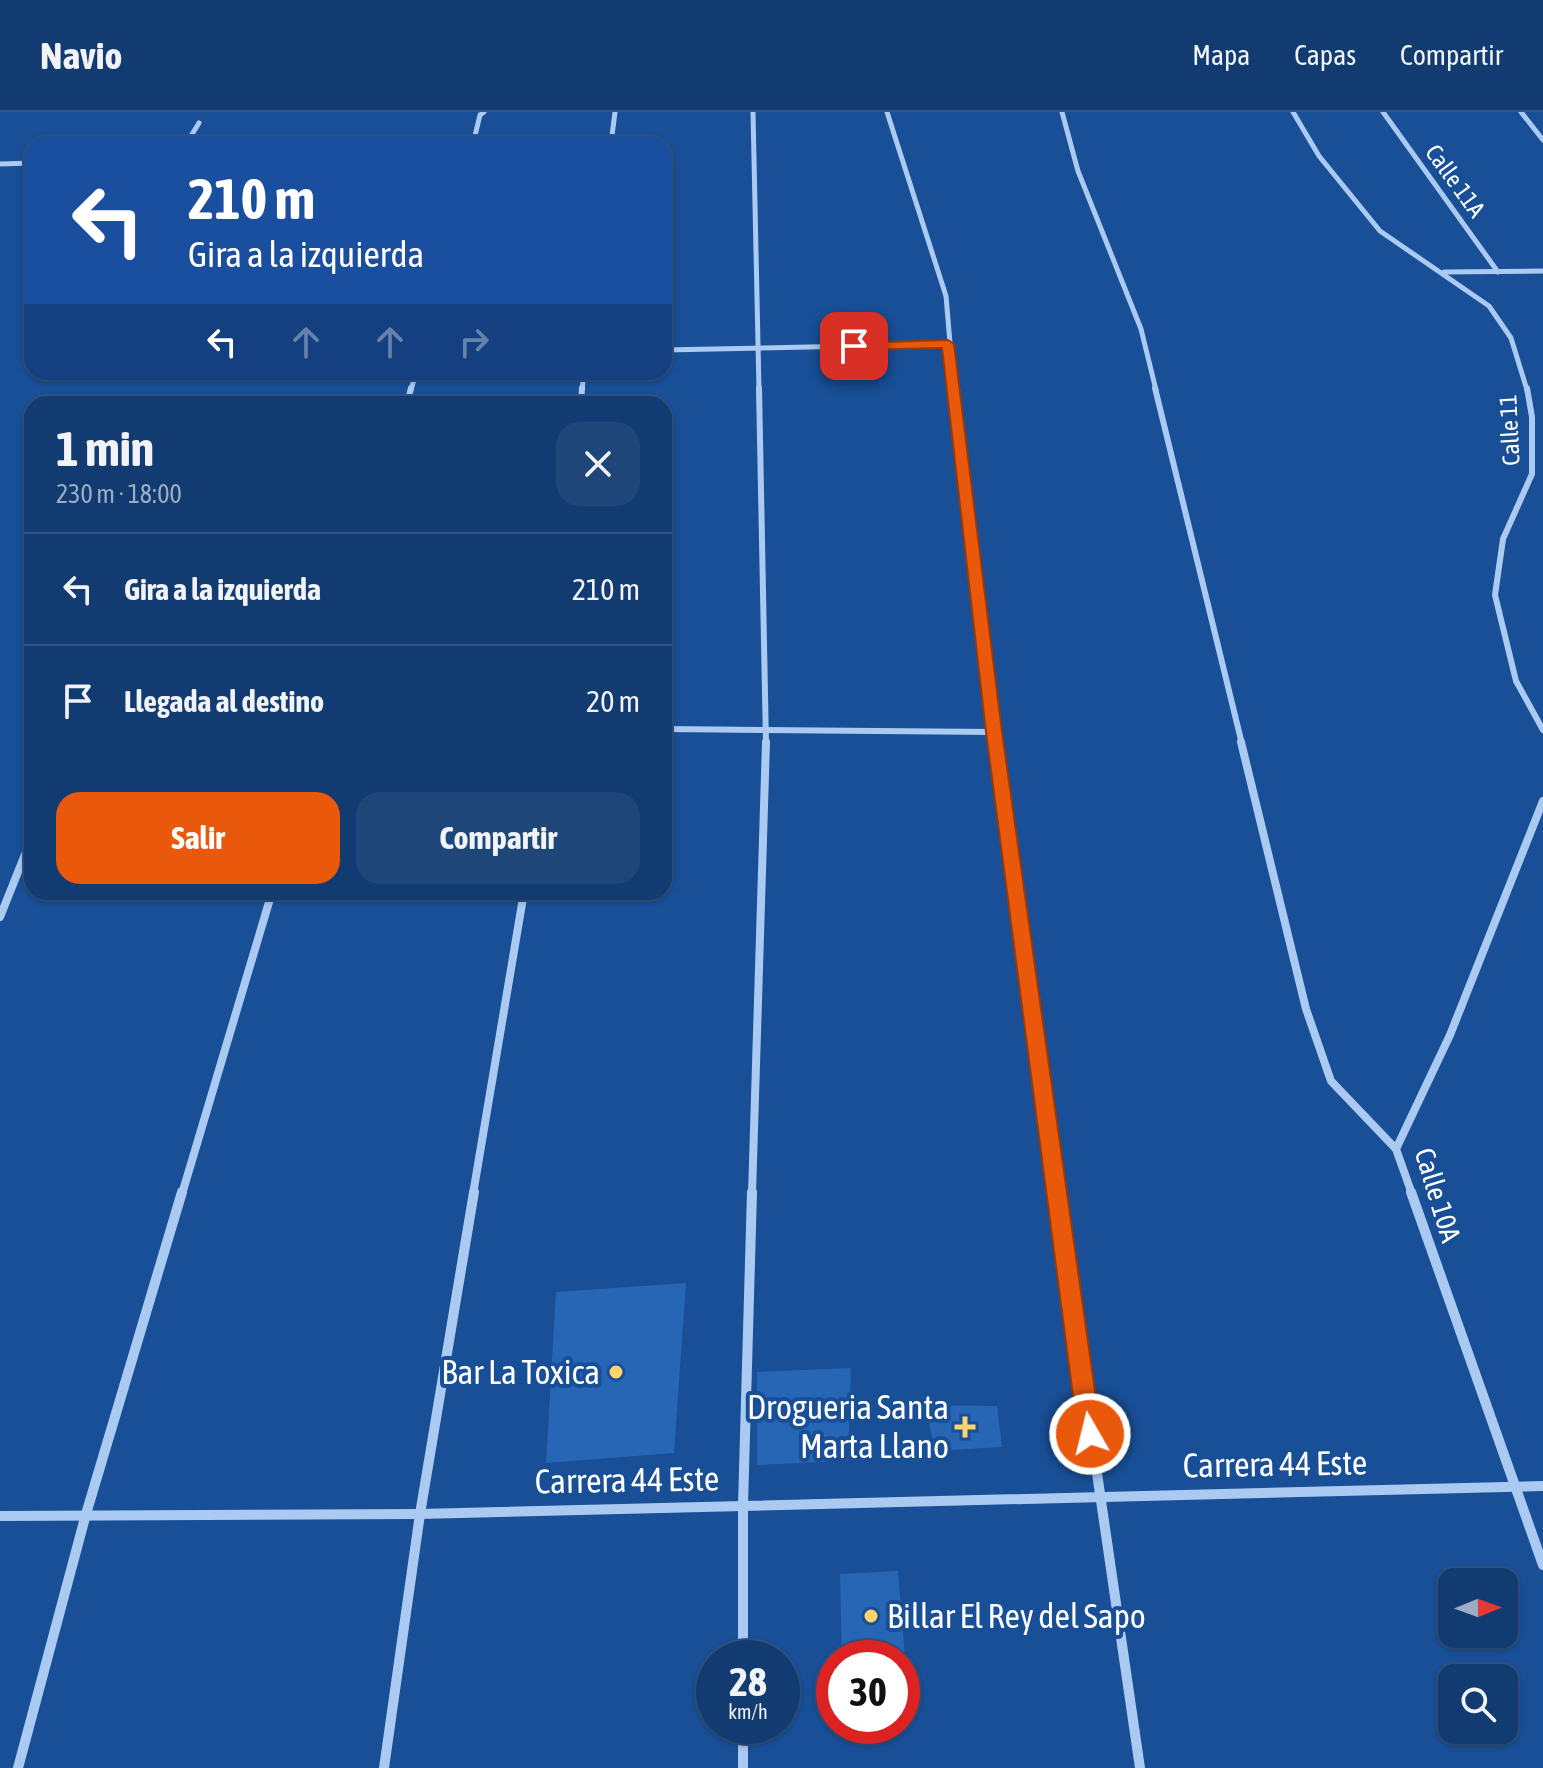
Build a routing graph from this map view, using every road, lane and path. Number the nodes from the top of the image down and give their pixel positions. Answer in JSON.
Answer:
{"nodes":[{"id":1,"x":484,"y":112,"type":"edge"},
{"id":2,"x":615,"y":112,"type":"edge"},
{"id":3,"x":753,"y":112,"type":"edge"},
{"id":4,"x":887,"y":112,"type":"edge"},
{"id":5,"x":1062,"y":112,"type":"edge"},
{"id":6,"x":1293,"y":112,"type":"edge"},
{"id":7,"x":1383,"y":112,"type":"edge"},
{"id":8,"x":1521,"y":112,"type":"edge"},
{"id":9,"x":199,"y":123,"type":"dead end"},
{"id":10,"x":191,"y":136,"type":"edge"},
{"id":11,"x":475,"y":136,"type":"edge"},
{"id":12,"x":612,"y":136,"type":"edge"},
{"id":13,"x":1543,"y":140,"type":"edge"},
{"id":14,"x":24,"y":163,"type":"edge"},
{"id":15,"x":0,"y":164,"type":"edge"},
{"id":16,"x":1543,"y":271,"type":"edge"},
{"id":17,"x":1443,"y":272,"type":"junction"},
{"id":18,"x":1498,"y":272,"type":"junction"},
{"id":19,"x":948,"y":344,"type":"junction"},
{"id":20,"x":760,"y":348,"type":"junction"},
{"id":21,"x":672,"y":350,"type":"edge"},
{"id":22,"x":1532,"y":474,"type":"junction"},
{"id":23,"x":1543,"y":474,"type":"edge"},
{"id":24,"x":672,"y":729,"type":"edge"},
{"id":25,"x":1543,"y":730,"type":"edge"},
{"id":26,"x":766,"y":731,"type":"junction"},
{"id":27,"x":994,"y":732,"type":"junction"},
{"id":28,"x":1543,"y":801,"type":"edge"},
{"id":29,"x":24,"y":857,"type":"edge"},
{"id":30,"x":270,"y":900,"type":"edge"},
{"id":31,"x":523,"y":900,"type":"edge"},
{"id":32,"x":0,"y":917,"type":"edge"},
{"id":33,"x":1396,"y":1149,"type":"junction"},
{"id":34,"x":1543,"y":1486,"type":"edge"},
{"id":35,"x":1514,"y":1487,"type":"junction"},
{"id":36,"x":1098,"y":1496,"type":"junction"},
{"id":37,"x":743,"y":1505,"type":"junction"},
{"id":38,"x":86,"y":1514,"type":"junction"},
{"id":39,"x":420,"y":1514,"type":"junction"},
{"id":40,"x":0,"y":1516,"type":"edge"},
{"id":41,"x":1543,"y":1565,"type":"edge"},
{"id":42,"x":743,"y":1640,"type":"edge"},
{"id":43,"x":743,"y":1744,"type":"edge"},
{"id":44,"x":18,"y":1768,"type":"edge"},
{"id":45,"x":384,"y":1768,"type":"edge"},
{"id":46,"x":743,"y":1768,"type":"edge"},
{"id":47,"x":1140,"y":1768,"type":"edge"}],
"edges":[{"from":1,"to":11,"type":"street"},
{"from":2,"to":12,"type":"street"},
{"from":3,"to":20,"type":"street"},
{"from":4,"to":19,"type":"street"},
{"from":5,"to":33,"type":"street"},
{"from":6,"to":17,"type":"street","name":"Calle 11"},
{"from":7,"to":18,"type":"street","name":"Calle 11A"},
{"from":8,"to":13,"type":"street"},
{"from":9,"to":10,"type":"street"},
{"from":14,"to":15,"type":"street"},
{"from":16,"to":18,"type":"street"},
{"from":17,"to":18,"type":"street"},
{"from":17,"to":22,"type":"street","name":"Calle 11"},
{"from":19,"to":20,"type":"street"},
{"from":19,"to":27,"type":"street"},
{"from":20,"to":21,"type":"street"},
{"from":20,"to":26,"type":"street"},
{"from":22,"to":23,"type":"street"},
{"from":22,"to":25,"type":"street","name":"Calle 11"},
{"from":24,"to":26,"type":"street"},
{"from":26,"to":27,"type":"street"},
{"from":26,"to":37,"type":"street"},
{"from":27,"to":36,"type":"street"},
{"from":28,"to":33,"type":"street","name":"Calle 10A"},
{"from":29,"to":32,"type":"street"},
{"from":30,"to":38,"type":"street"},
{"from":31,"to":39,"type":"street"},
{"from":33,"to":35,"type":"street","name":"Calle 10A"},
{"from":34,"to":35,"type":"street","name":"Carrera 44 Este"},
{"from":35,"to":36,"type":"street","name":"Carrera 44 Este"},
{"from":35,"to":41,"type":"street","name":"Calle 10A"},
{"from":36,"to":37,"type":"street","name":"Carrera 44 Este"},
{"from":36,"to":47,"type":"street"},
{"from":37,"to":39,"type":"street","name":"Carrera 44 Este"},
{"from":37,"to":42,"type":"street"},
{"from":38,"to":39,"type":"street","name":"Carrera 44 Este"},
{"from":38,"to":40,"type":"street","name":"Carrera 44 Este"},
{"from":38,"to":44,"type":"street"},
{"from":39,"to":45,"type":"street"},
{"from":43,"to":46,"type":"street"}]}
